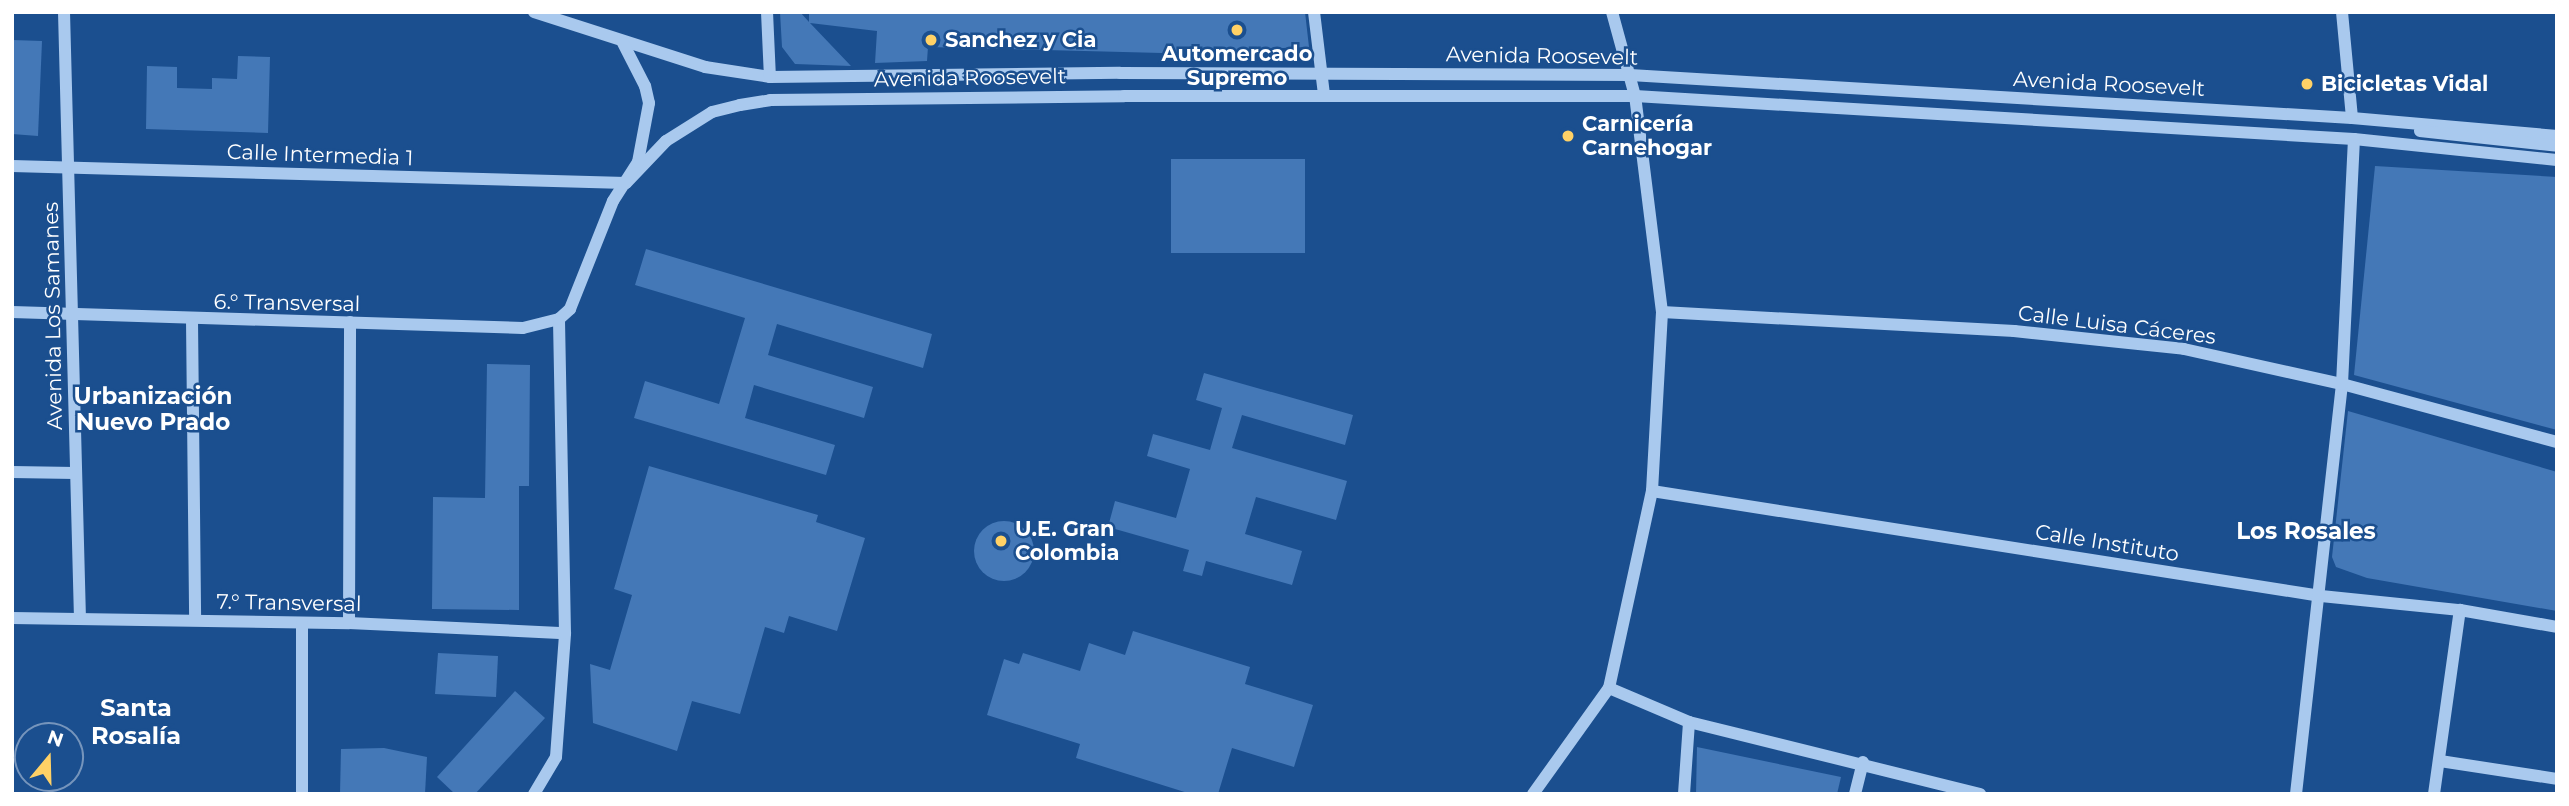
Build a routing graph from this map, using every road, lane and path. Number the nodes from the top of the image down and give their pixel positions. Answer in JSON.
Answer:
{"nodes":[{"id":1,"x":64,"y":12,"type":"edge"},
{"id":2,"x":534,"y":12,"type":"edge"},
{"id":3,"x":767,"y":12,"type":"edge"},
{"id":4,"x":1314,"y":12,"type":"edge"},
{"id":5,"x":1612,"y":12,"type":"edge"},
{"id":6,"x":2342,"y":12,"type":"edge"},
{"id":7,"x":623,"y":43,"type":"junction"},
{"id":8,"x":1321,"y":73,"type":"junction"},
{"id":9,"x":1630,"y":75,"type":"junction"},
{"id":10,"x":770,"y":77,"type":"junction"},
{"id":11,"x":1324,"y":95,"type":"junction"},
{"id":12,"x":1635,"y":96,"type":"junction"},
{"id":13,"x":2096,"y":103,"type":"junction"},
{"id":14,"x":2352,"y":118,"type":"junction"},
{"id":15,"x":2393,"y":123,"type":"junction"},
{"id":16,"x":2096,"y":124,"type":"junction"},
{"id":17,"x":2439,"y":136,"type":"junction"},
{"id":18,"x":2557,"y":136,"type":"edge"},
{"id":19,"x":2354,"y":139,"type":"junction"},
{"id":20,"x":2395,"y":142,"type":"junction"},
{"id":21,"x":2557,"y":146,"type":"edge"},
{"id":22,"x":2557,"y":160,"type":"edge"},
{"id":23,"x":12,"y":166,"type":"edge"},
{"id":24,"x":70,"y":167,"type":"junction"},
{"id":25,"x":626,"y":183,"type":"junction"},
{"id":26,"x":12,"y":312,"type":"edge"},
{"id":27,"x":1662,"y":312,"type":"junction"},
{"id":28,"x":71,"y":314,"type":"junction"},
{"id":29,"x":559,"y":319,"type":"junction"},
{"id":30,"x":192,"y":320,"type":"junction"},
{"id":31,"x":350,"y":323,"type":"junction"},
{"id":32,"x":2342,"y":384,"type":"junction"},
{"id":33,"x":2557,"y":443,"type":"edge"},
{"id":34,"x":12,"y":472,"type":"edge"},
{"id":35,"x":75,"y":473,"type":"junction"},
{"id":36,"x":1653,"y":492,"type":"junction"},
{"id":37,"x":2321,"y":596,"type":"junction"},
{"id":38,"x":2460,"y":610,"type":"junction"},
{"id":39,"x":12,"y":618,"type":"edge"},
{"id":40,"x":80,"y":619,"type":"junction"},
{"id":41,"x":195,"y":620,"type":"junction"},
{"id":42,"x":349,"y":623,"type":"junction"},
{"id":43,"x":302,"y":624,"type":"junction"},
{"id":44,"x":2557,"y":627,"type":"edge"},
{"id":45,"x":565,"y":633,"type":"junction"},
{"id":46,"x":1609,"y":688,"type":"junction"},
{"id":47,"x":1689,"y":722,"type":"junction"},
{"id":48,"x":2440,"y":761,"type":"junction"},
{"id":49,"x":1863,"y":762,"type":"junction"},
{"id":50,"x":2557,"y":779,"type":"edge"},
{"id":51,"x":302,"y":794,"type":"edge"},
{"id":52,"x":534,"y":794,"type":"edge"},
{"id":53,"x":1533,"y":794,"type":"edge"},
{"id":54,"x":1684,"y":794,"type":"edge"},
{"id":55,"x":1855,"y":794,"type":"edge"},
{"id":56,"x":1980,"y":794,"type":"edge"},
{"id":57,"x":2296,"y":794,"type":"edge"},
{"id":58,"x":2434,"y":794,"type":"edge"}],
"edges":[{"from":1,"to":24,"type":"street","name":"Avenida Los Samanes"},
{"from":2,"to":7,"type":"street","name":"Avenida Roosevelt"},
{"from":3,"to":10,"type":"street"},
{"from":4,"to":8,"type":"street"},
{"from":5,"to":9,"type":"street"},
{"from":6,"to":14,"type":"street"},
{"from":7,"to":10,"type":"street","name":"Avenida Roosevelt"},
{"from":7,"to":25,"type":"street"},
{"from":8,"to":9,"type":"street","name":"Avenida Roosevelt"},
{"from":8,"to":10,"type":"street","name":"Avenida Roosevelt"},
{"from":8,"to":11,"type":"street"},
{"from":9,"to":12,"type":"street"},
{"from":9,"to":13,"type":"street","name":"Avenida Roosevelt"},
{"from":11,"to":12,"type":"street","name":"Avenida Roosevelt"},
{"from":11,"to":25,"type":"street","name":"Avenida Roosevelt"},
{"from":12,"to":16,"type":"street","name":"Avenida Roosevelt"},
{"from":12,"to":27,"type":"street"},
{"from":13,"to":14,"type":"street","name":"Avenida Roosevelt"},
{"from":13,"to":16,"type":"street"},
{"from":14,"to":15,"type":"street","name":"Avenida Roosevelt"},
{"from":15,"to":17,"type":"street"},
{"from":15,"to":18,"type":"street","name":"Avenida Roosevelt"},
{"from":16,"to":19,"type":"street","name":"Avenida Roosevelt"},
{"from":17,"to":20,"type":"street"},
{"from":17,"to":21,"type":"street"},
{"from":19,"to":20,"type":"street","name":"Avenida Roosevelt"},
{"from":19,"to":32,"type":"street"},
{"from":20,"to":22,"type":"street","name":"Avenida Roosevelt"},
{"from":23,"to":24,"type":"street","name":"Calle Intermedia 1"},
{"from":24,"to":25,"type":"street","name":"Calle Intermedia 1"},
{"from":24,"to":28,"type":"street","name":"Avenida Los Samanes"},
{"from":25,"to":29,"type":"street"},
{"from":26,"to":28,"type":"street","name":"6.° Transversal"},
{"from":27,"to":32,"type":"street","name":"Calle Luisa Cáceres"},
{"from":27,"to":36,"type":"street"},
{"from":28,"to":30,"type":"street","name":"6.° Transversal"},
{"from":28,"to":35,"type":"street","name":"Avenida Los Samanes"},
{"from":29,"to":31,"type":"street","name":"6.° Transversal"},
{"from":29,"to":45,"type":"street"},
{"from":30,"to":31,"type":"street","name":"6.° Transversal"},
{"from":30,"to":41,"type":"street"},
{"from":31,"to":42,"type":"street"},
{"from":32,"to":33,"type":"street","name":"Calle Luisa Cáceres"},
{"from":32,"to":37,"type":"street"},
{"from":34,"to":35,"type":"street"},
{"from":35,"to":40,"type":"street","name":"Avenida Los Samanes"},
{"from":36,"to":37,"type":"street","name":"Calle Instituto"},
{"from":36,"to":46,"type":"street"},
{"from":37,"to":38,"type":"street","name":"Calle Instituto"},
{"from":37,"to":57,"type":"street"},
{"from":38,"to":44,"type":"street","name":"Calle Instituto"},
{"from":38,"to":48,"type":"street"},
{"from":39,"to":40,"type":"street","name":"7.° Transversal"},
{"from":40,"to":41,"type":"street","name":"7.° Transversal"},
{"from":41,"to":43,"type":"street","name":"7.° Transversal"},
{"from":42,"to":43,"type":"street","name":"7.° Transversal"},
{"from":42,"to":45,"type":"street","name":"7.° Transversal"},
{"from":43,"to":51,"type":"street"},
{"from":45,"to":52,"type":"street"},
{"from":46,"to":47,"type":"street"},
{"from":46,"to":53,"type":"street"},
{"from":47,"to":49,"type":"street"},
{"from":47,"to":54,"type":"street"},
{"from":48,"to":50,"type":"street"},
{"from":48,"to":58,"type":"street"},
{"from":49,"to":55,"type":"street"},
{"from":49,"to":56,"type":"street"}]}
